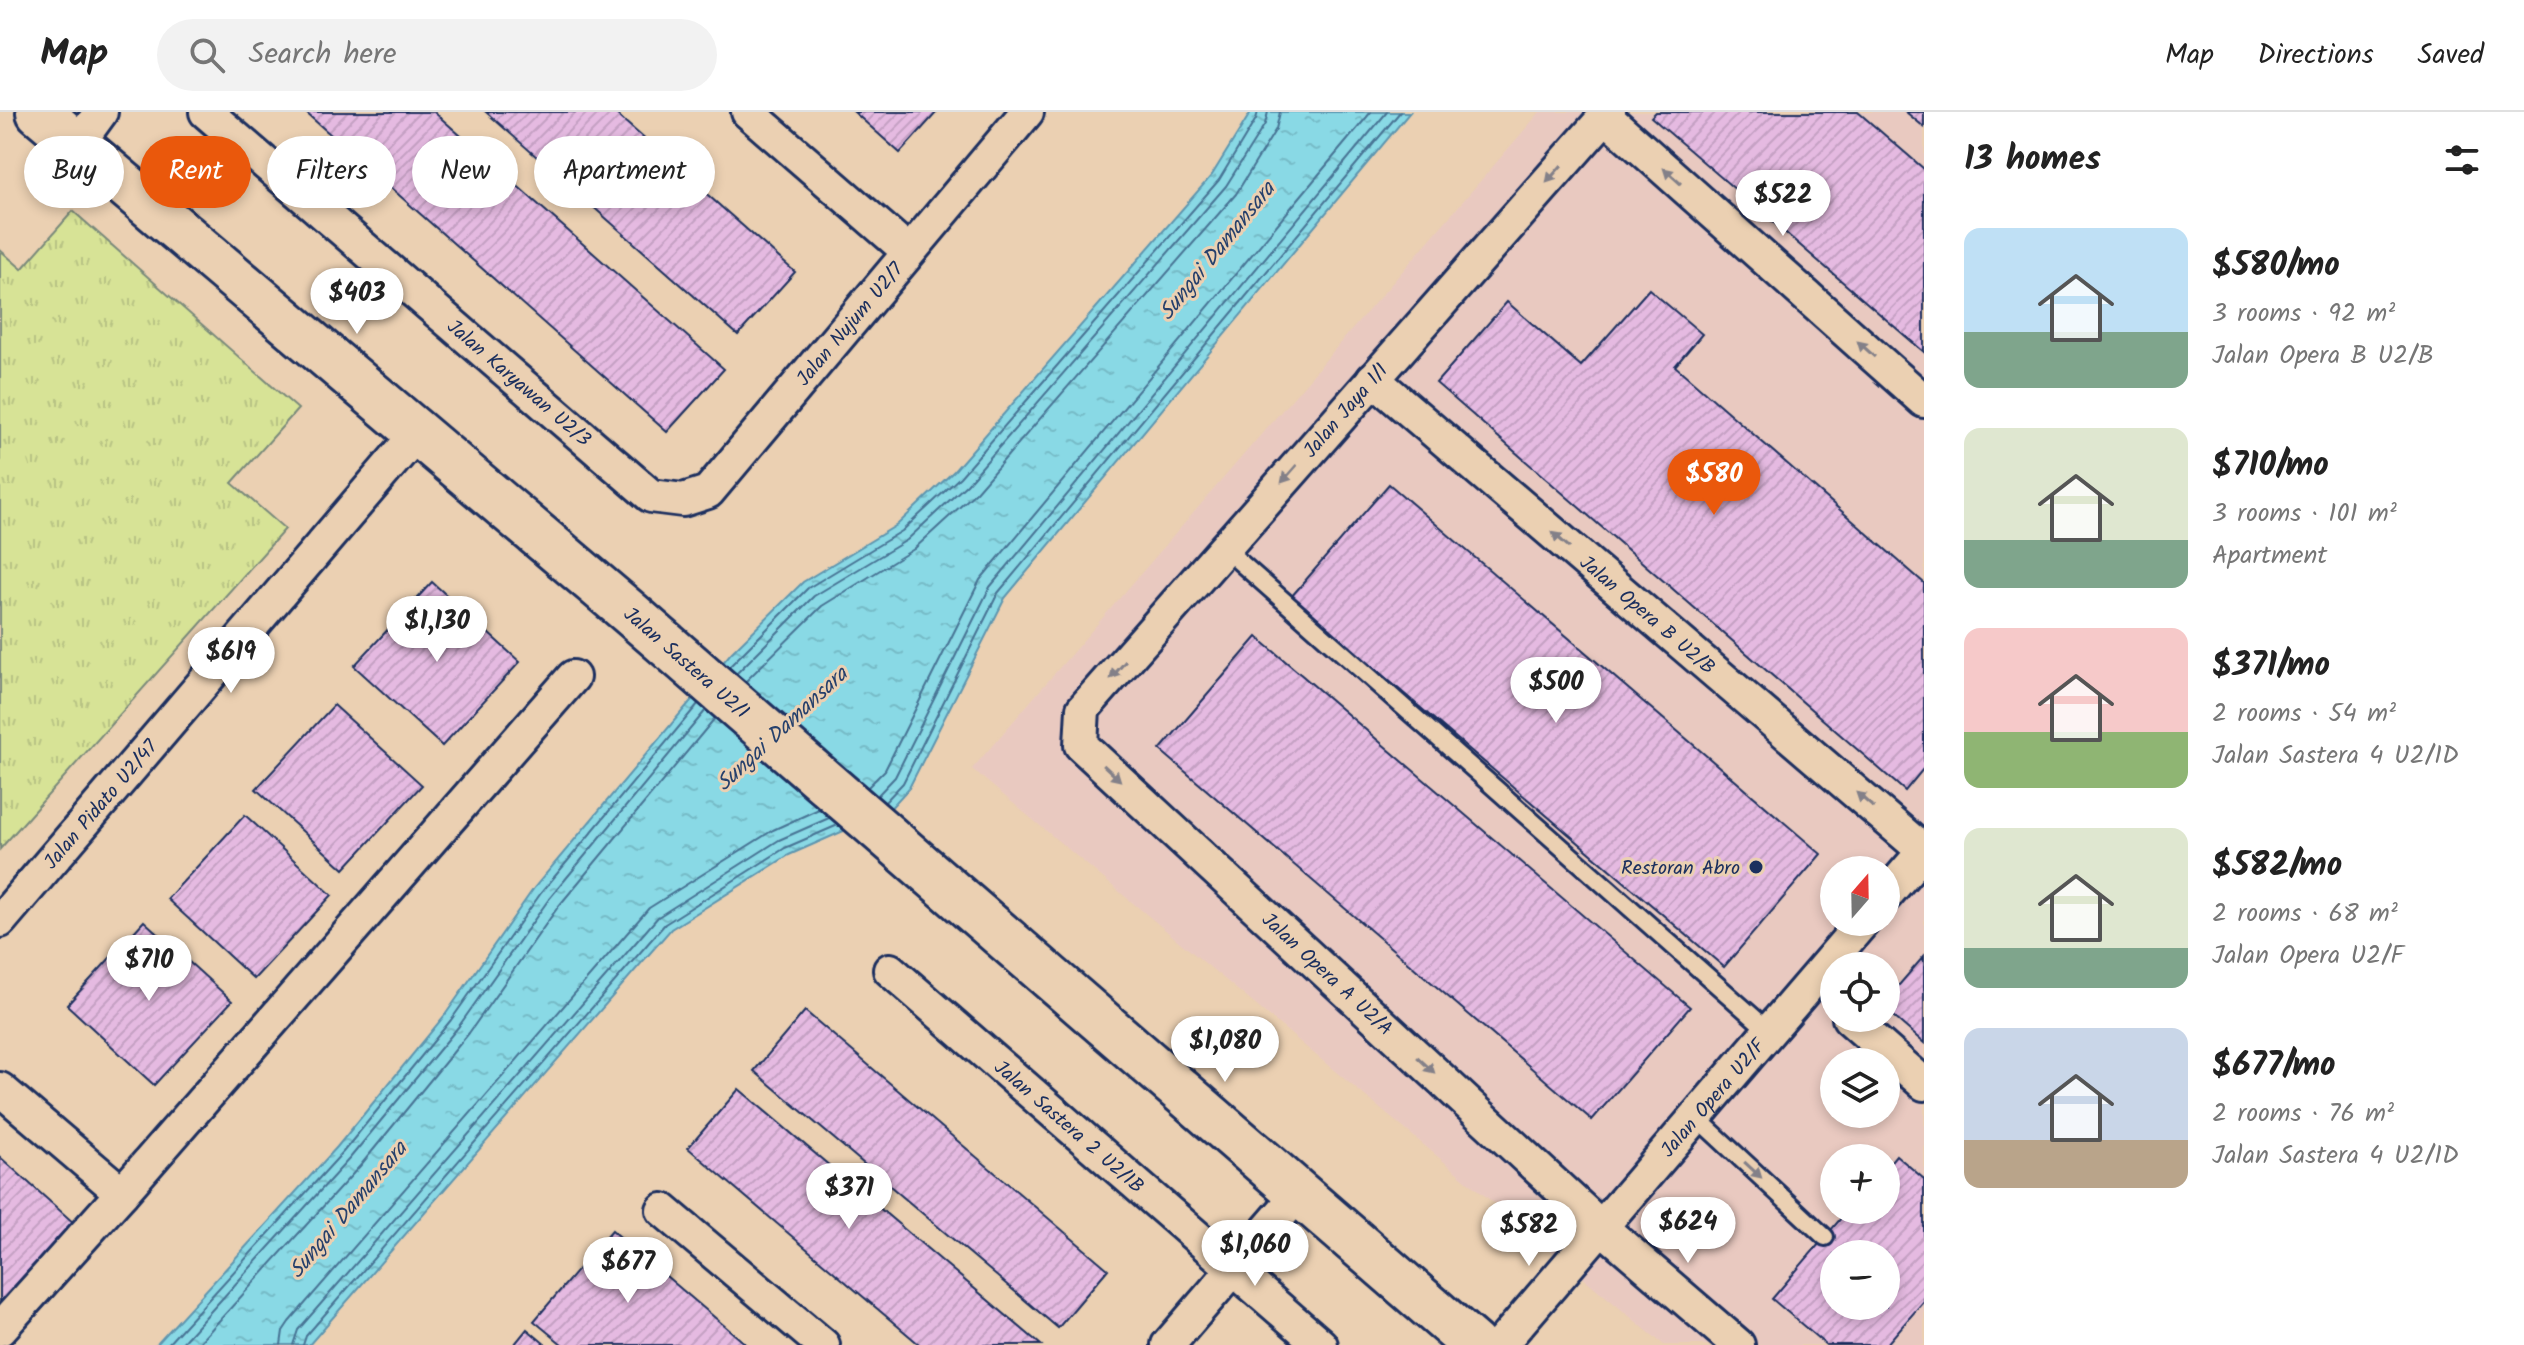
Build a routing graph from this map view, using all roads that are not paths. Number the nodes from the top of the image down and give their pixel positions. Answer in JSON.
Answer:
{"nodes":[{"id":1,"x":206,"y":112,"type":"edge"},
{"id":2,"x":748,"y":112,"type":"edge"},
{"id":3,"x":1027,"y":112,"type":"edge"},
{"id":4,"x":42,"y":113,"type":"edge"},
{"id":5,"x":1607,"y":114,"type":"edge"},
{"id":6,"x":89,"y":128,"type":"edge"},
{"id":7,"x":908,"y":251,"type":"junction"},
{"id":8,"x":1373,"y":379,"type":"junction"},
{"id":9,"x":1924,"y":401,"type":"edge"},
{"id":10,"x":418,"y":432,"type":"junction"},
{"id":11,"x":651,"y":496,"type":"joint"},
{"id":12,"x":1224,"y":548,"type":"junction"},
{"id":13,"x":573,"y":677,"type":"dead end"},
{"id":14,"x":1083,"y":709,"type":"joint"},
{"id":15,"x":1924,"y":851,"type":"edge"},
{"id":16,"x":1900,"y":879,"type":"edge"},
{"id":17,"x":0,"y":921,"type":"edge"},
{"id":18,"x":890,"y":970,"type":"dead end"},
{"id":19,"x":1820,"y":995,"type":"edge"},
{"id":20,"x":1769,"y":1031,"type":"junction"},
{"id":21,"x":1865,"y":1032,"type":"edge"},
{"id":22,"x":1924,"y":1084,"type":"edge"},
{"id":23,"x":0,"y":1089,"type":"edge"},
{"id":24,"x":1696,"y":1117,"type":"junction"},
{"id":25,"x":122,"y":1193,"type":"junction"},
{"id":26,"x":1299,"y":1193,"type":"junction"},
{"id":27,"x":663,"y":1210,"type":"dead end"},
{"id":28,"x":1601,"y":1227,"type":"junction"},
{"id":29,"x":1825,"y":1237,"type":"dead end"},
{"id":30,"x":1233,"y":1269,"type":"junction"},
{"id":31,"x":0,"y":1329,"type":"edge"},
{"id":32,"x":823,"y":1345,"type":"edge"},
{"id":33,"x":1168,"y":1345,"type":"edge"},
{"id":34,"x":1321,"y":1345,"type":"edge"},
{"id":35,"x":1474,"y":1345,"type":"edge"},
{"id":36,"x":1500,"y":1345,"type":"edge"},
{"id":37,"x":1738,"y":1345,"type":"edge"}],
"edges":[{"from":1,"to":11,"type":"street","name":"Jalan Karyawan U2/3"},
{"from":2,"to":7,"type":"street"},
{"from":3,"to":7,"type":"street","name":"Jalan Nujum U2/7"},
{"from":4,"to":6,"type":"street","name":"Jalan Sastera U2/1"},
{"from":5,"to":8,"type":"street","name":"Jalan Jaya 1/1","one_way":true},
{"from":9,"to":5,"type":"street","one_way":true},
{"from":6,"to":10,"type":"street","name":"Jalan Sastera U2/1"},
{"from":7,"to":11,"type":"street","name":"Jalan Nujum U2/7"},
{"from":8,"to":12,"type":"street","name":"Jalan Jaya 1/1","one_way":true},
{"from":15,"to":8,"type":"street","name":"Jalan Opera B U2/B","one_way":true},
{"from":10,"to":17,"type":"street","name":"Jalan Pidato U2/47"},
{"from":10,"to":26,"type":"street","name":"Jalan Sastera U2/1"},
{"from":12,"to":14,"type":"street","name":"Jalan Jaya 1/1","one_way":true},
{"from":12,"to":20,"type":"lane"},
{"from":13,"to":25,"type":"street"},
{"from":14,"to":28,"type":"street","name":"Jalan Opera A U2/A","one_way":true},
{"from":15,"to":16,"type":"street"},
{"from":18,"to":30,"type":"street","name":"Jalan Sastera 2 U2/1B"},
{"from":19,"to":20,"type":"street","name":"Jalan Opera U2/F"},
{"from":20,"to":24,"type":"street","name":"Jalan Opera U2/F"},
{"from":21,"to":22,"type":"street"},
{"from":23,"to":25,"type":"street"},
{"from":24,"to":28,"type":"street","name":"Jalan Opera U2/F"},
{"from":24,"to":29,"type":"lane","one_way":true},
{"from":25,"to":31,"type":"street"},
{"from":26,"to":30,"type":"street"},
{"from":26,"to":35,"type":"street","name":"Jalan Sastera U2/1"},
{"from":27,"to":32,"type":"street"},
{"from":28,"to":36,"type":"street","name":"Jalan Opera U2/F"},
{"from":28,"to":37,"type":"street"},
{"from":30,"to":33,"type":"street"},
{"from":30,"to":34,"type":"street","name":"Jalan Sastera 2 U2/1B"}]}
